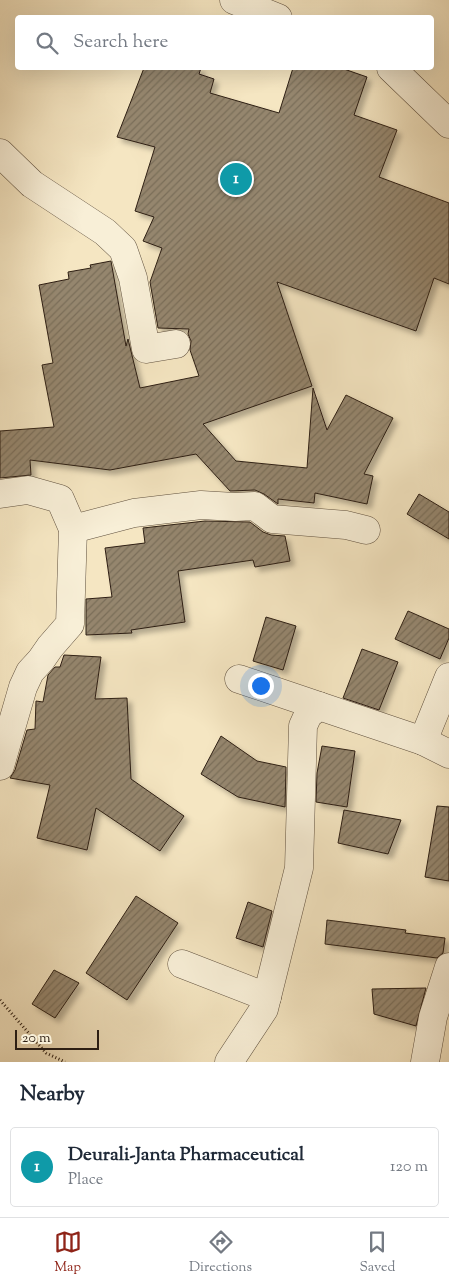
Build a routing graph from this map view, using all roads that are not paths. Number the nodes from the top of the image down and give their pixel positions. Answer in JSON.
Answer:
{"nodes":[{"id":1,"x":234,"y":0,"type":"edge"},
{"id":2,"x":271,"y":15,"type":"edge"},
{"id":3,"x":393,"y":70,"type":"edge"},
{"id":4,"x":449,"y":124,"type":"edge"},
{"id":5,"x":0,"y":153,"type":"edge"},
{"id":6,"x":176,"y":344,"type":"dead end"},
{"id":7,"x":0,"y":494,"type":"edge"},
{"id":8,"x":73,"y":529,"type":"junction"},
{"id":9,"x":366,"y":530,"type":"dead end"},
{"id":10,"x":449,"y":677,"type":"edge"},
{"id":11,"x":239,"y":679,"type":"dead end"},
{"id":12,"x":319,"y":706,"type":"junction"},
{"id":13,"x":423,"y":741,"type":"junction"},
{"id":14,"x":449,"y":754,"type":"edge"},
{"id":15,"x":0,"y":766,"type":"edge"},
{"id":16,"x":182,"y":964,"type":"dead end"},
{"id":17,"x":449,"y":967,"type":"edge"},
{"id":18,"x":267,"y":997,"type":"junction"},
{"id":19,"x":229,"y":1062,"type":"edge"},
{"id":20,"x":425,"y":1062,"type":"edge"}],
"edges":[{"from":1,"to":2,"type":"street"},
{"from":3,"to":4,"type":"street"},
{"from":5,"to":6,"type":"street"},
{"from":7,"to":8,"type":"street"},
{"from":8,"to":9,"type":"street"},
{"from":8,"to":15,"type":"street"},
{"from":10,"to":13,"type":"street"},
{"from":11,"to":12,"type":"street"},
{"from":12,"to":13,"type":"street"},
{"from":12,"to":18,"type":"street"},
{"from":13,"to":14,"type":"street"},
{"from":16,"to":18,"type":"street"},
{"from":17,"to":20,"type":"street"},
{"from":18,"to":19,"type":"street"}]}
